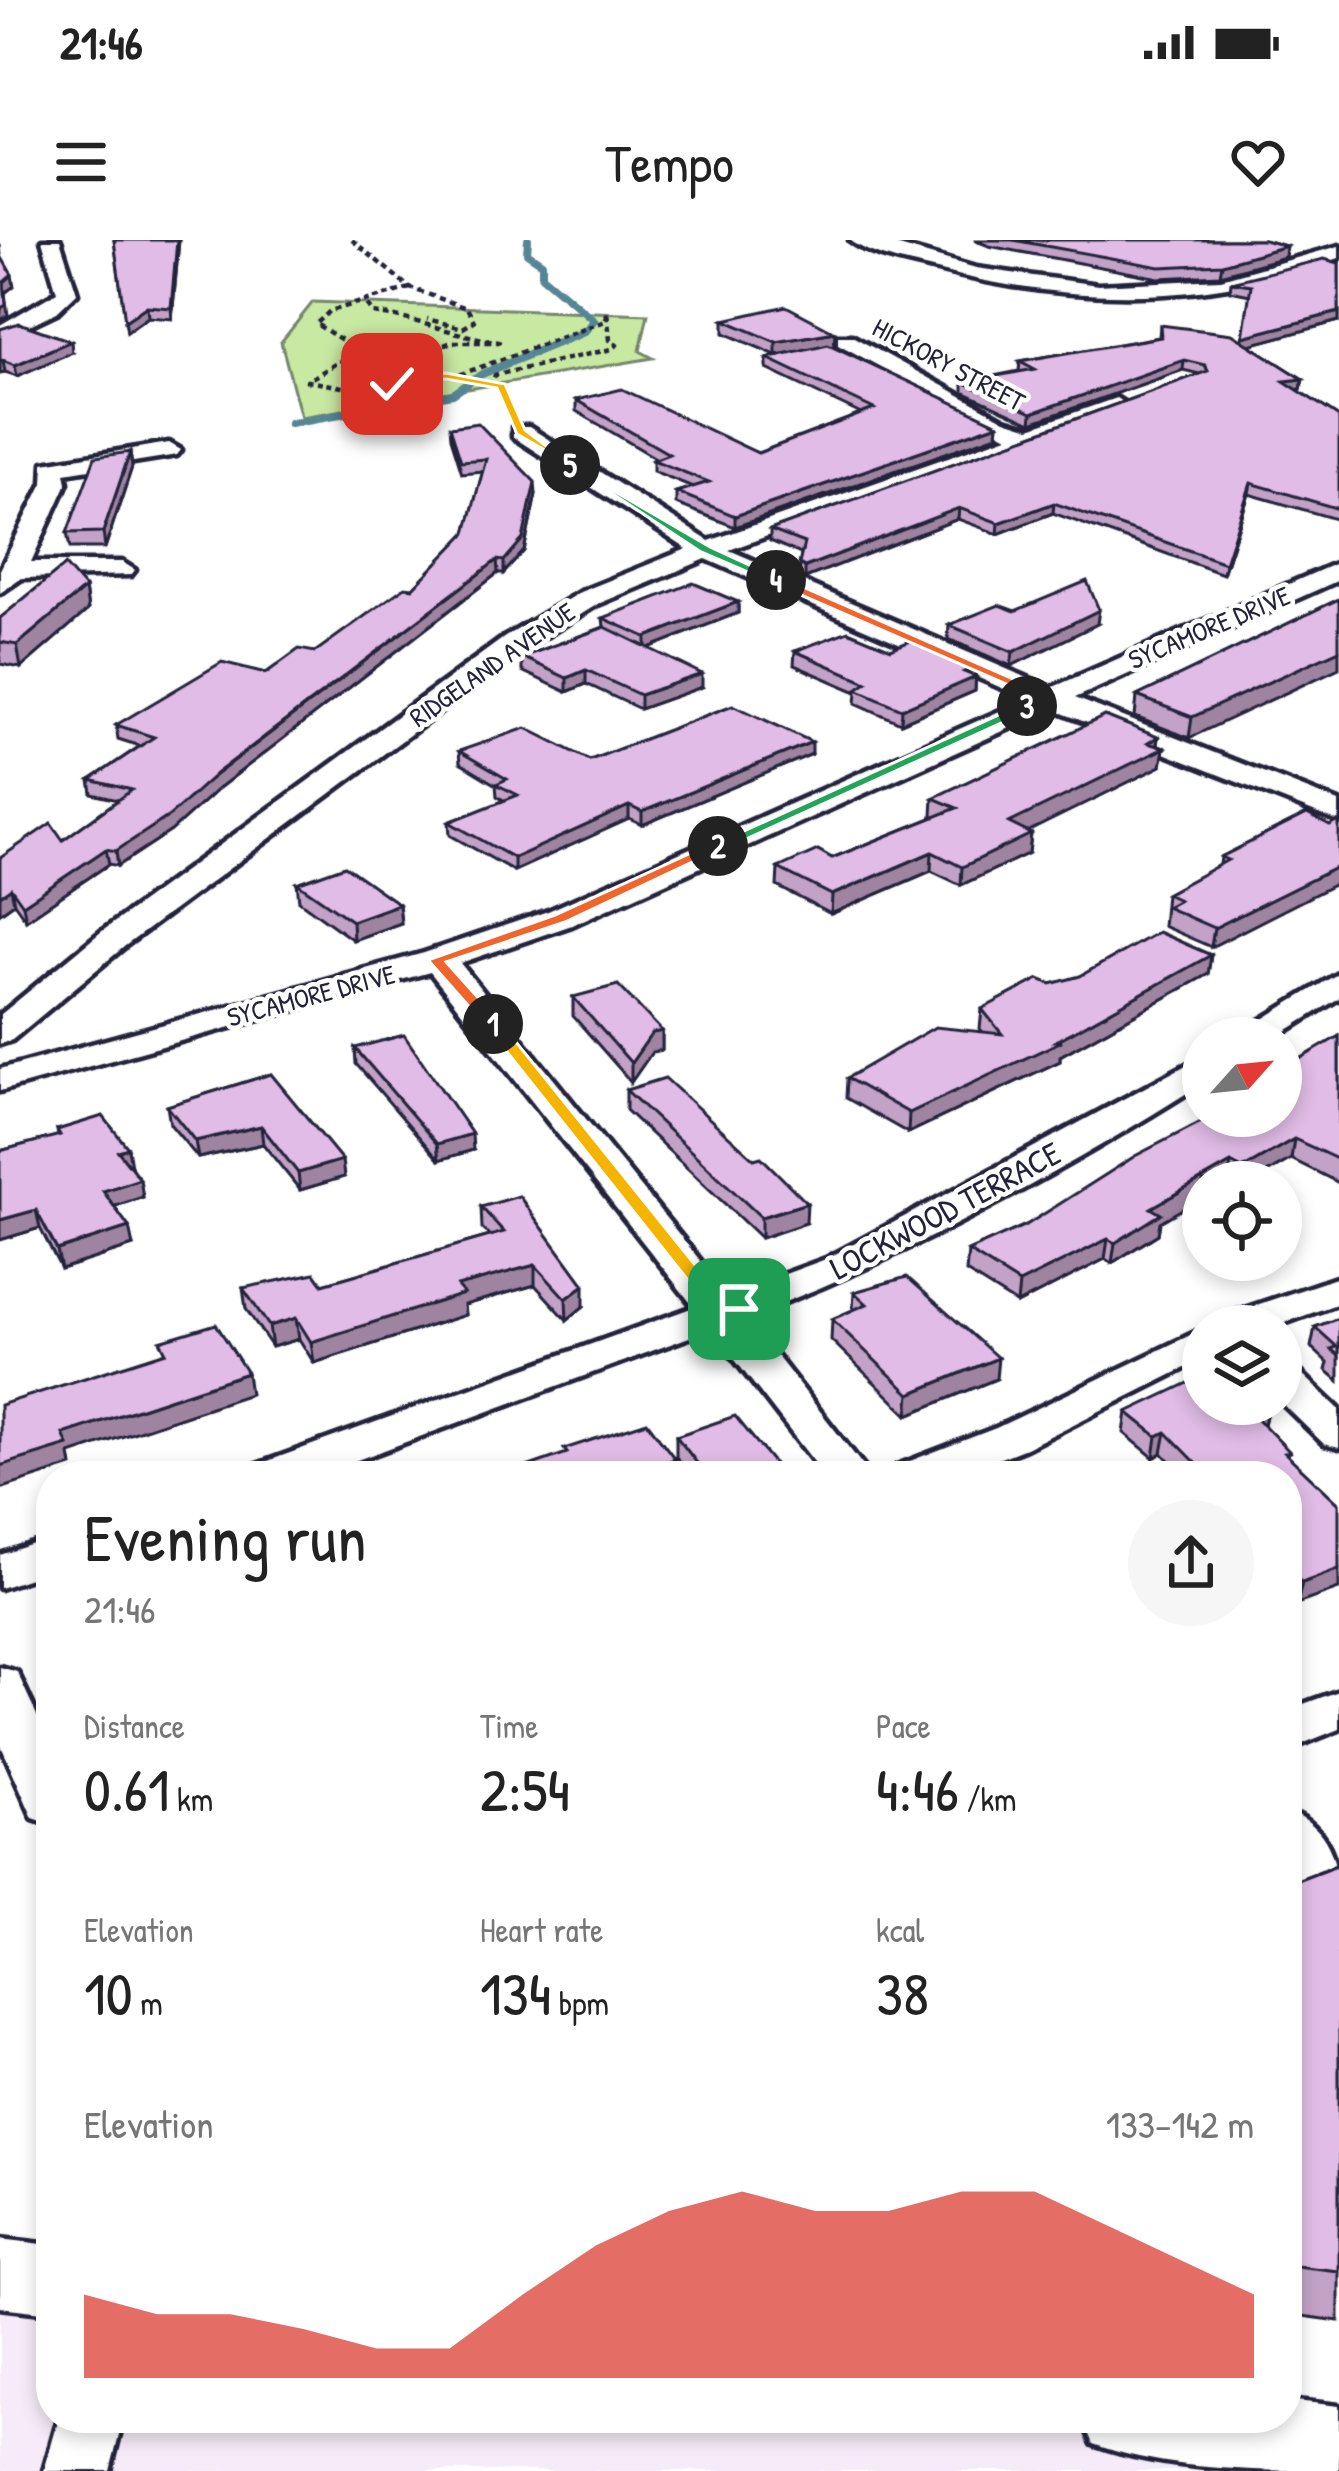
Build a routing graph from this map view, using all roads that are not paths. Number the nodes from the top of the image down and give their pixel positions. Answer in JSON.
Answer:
{"nodes":[{"id":1,"x":51,"y":240,"type":"edge"},
{"id":2,"x":859,"y":240,"type":"edge"},
{"id":3,"x":1339,"y":252,"type":"edge"},
{"id":4,"x":0,"y":333,"type":"edge"},
{"id":5,"x":845,"y":340,"type":"dead end"},
{"id":6,"x":1151,"y":393,"type":"edge"},
{"id":7,"x":520,"y":432,"type":"road end"},
{"id":8,"x":1029,"y":435,"type":"junction"},
{"id":9,"x":169,"y":450,"type":"dead end"},
{"id":10,"x":0,"y":518,"type":"edge"},
{"id":11,"x":36,"y":525,"type":"junction"},
{"id":12,"x":706,"y":550,"type":"junction"},
{"id":13,"x":122,"y":570,"type":"dead end"},
{"id":14,"x":1339,"y":570,"type":"edge"},
{"id":15,"x":8,"y":578,"type":"edge"},
{"id":16,"x":1047,"y":697,"type":"junction"},
{"id":17,"x":1339,"y":813,"type":"edge"},
{"id":18,"x":436,"y":960,"type":"junction"},
{"id":19,"x":1339,"y":983,"type":"edge"},
{"id":20,"x":1284,"y":1017,"type":"edge"},
{"id":21,"x":0,"y":1033,"type":"edge"},
{"id":22,"x":0,"y":1080,"type":"edge"},
{"id":23,"x":1182,"y":1080,"type":"edge"},
{"id":24,"x":1339,"y":1289,"type":"edge"},
{"id":25,"x":1294,"y":1305,"type":"edge"},
{"id":26,"x":724,"y":1314,"type":"junction"},
{"id":27,"x":1182,"y":1352,"type":"edge"},
{"id":28,"x":1302,"y":1398,"type":"edge"},
{"id":29,"x":1339,"y":1434,"type":"edge"},
{"id":30,"x":312,"y":1461,"type":"edge"},
{"id":31,"x":837,"y":1461,"type":"edge"},
{"id":32,"x":952,"y":1461,"type":"edge"},
{"id":33,"x":36,"y":1559,"type":"edge"},
{"id":34,"x":0,"y":1572,"type":"edge"},
{"id":35,"x":0,"y":1685,"type":"edge"},
{"id":36,"x":1339,"y":1709,"type":"edge"},
{"id":37,"x":1302,"y":1725,"type":"edge"},
{"id":38,"x":36,"y":1769,"type":"edge"},
{"id":39,"x":1302,"y":1851,"type":"edge"},
{"id":40,"x":1328,"y":1886,"type":"edge"},
{"id":41,"x":0,"y":2273,"type":"edge"},
{"id":42,"x":36,"y":2277,"type":"edge"},
{"id":43,"x":88,"y":2433,"type":"edge"},
{"id":44,"x":1247,"y":2433,"type":"edge"},
{"id":45,"x":1339,"y":2444,"type":"edge"},
{"id":46,"x":77,"y":2471,"type":"edge"}],
"edges":[{"from":1,"to":4,"type":"street"},
{"from":2,"to":3,"type":"street"},
{"from":5,"to":8,"type":"street","name":"HICKORY STREET"},
{"from":6,"to":8,"type":"street","name":"RIDGELAND AVENUE"},
{"from":7,"to":12,"type":"street"},
{"from":8,"to":12,"type":"street","name":"RIDGELAND AVENUE"},
{"from":9,"to":11,"type":"street"},
{"from":10,"to":11,"type":"street"},
{"from":11,"to":15,"type":"street"},
{"from":12,"to":16,"type":"street"},
{"from":12,"to":21,"type":"street","name":"RIDGELAND AVENUE"},
{"from":13,"to":15,"type":"street"},
{"from":14,"to":16,"type":"street","name":"SYCAMORE DRIVE"},
{"from":16,"to":17,"type":"street"},
{"from":16,"to":18,"type":"street","name":"SYCAMORE DRIVE"},
{"from":18,"to":22,"type":"street","name":"SYCAMORE DRIVE"},
{"from":18,"to":26,"type":"street"},
{"from":19,"to":20,"type":"street"},
{"from":23,"to":26,"type":"street","name":"LOCKWOOD TERRACE"},
{"from":24,"to":25,"type":"street"},
{"from":26,"to":30,"type":"street","name":"LOCKWOOD TERRACE"},
{"from":26,"to":31,"type":"street"},
{"from":27,"to":32,"type":"street"},
{"from":28,"to":29,"type":"street"},
{"from":33,"to":34,"type":"street"},
{"from":35,"to":38,"type":"street"},
{"from":36,"to":37,"type":"street"},
{"from":39,"to":40,"type":"street"},
{"from":41,"to":42,"type":"main road"},
{"from":43,"to":46,"type":"street"},
{"from":44,"to":45,"type":"main road"}]}
